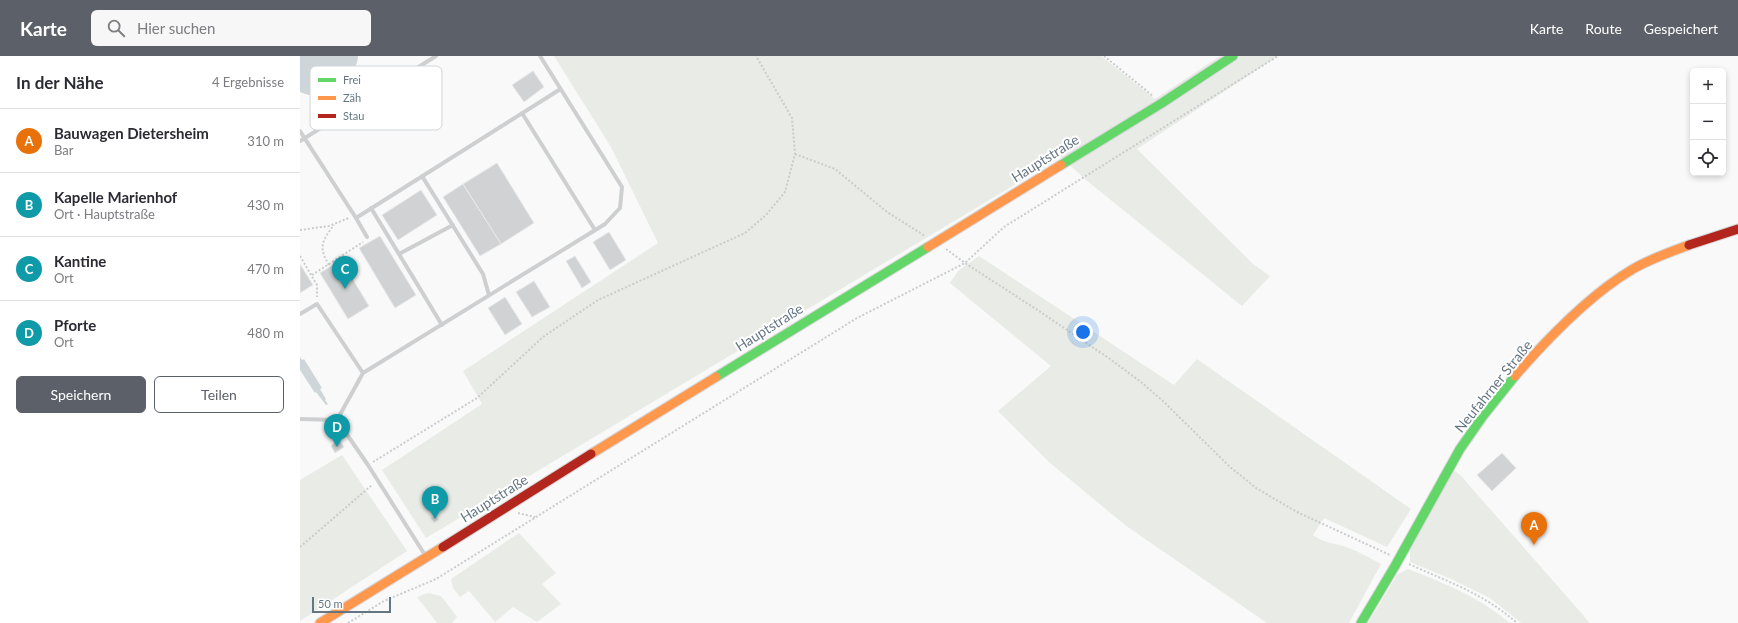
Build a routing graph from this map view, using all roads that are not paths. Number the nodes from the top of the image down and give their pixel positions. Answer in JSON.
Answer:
{"nodes":[{"id":1,"x":436,"y":56,"type":"edge"},
{"id":2,"x":540,"y":56,"type":"edge"},
{"id":3,"x":1233,"y":56,"type":"edge"},
{"id":4,"x":420,"y":66,"type":"edge"},
{"id":5,"x":560,"y":90,"type":"junction"},
{"id":6,"x":522,"y":113,"type":"junction"},
{"id":7,"x":317,"y":130,"type":"edge"},
{"id":8,"x":300,"y":131,"type":"edge"},
{"id":9,"x":302,"y":139,"type":"edge"},
{"id":10,"x":422,"y":176,"type":"junction"},
{"id":11,"x":371,"y":208,"type":"junction"},
{"id":12,"x":355,"y":216,"type":"junction"},
{"id":13,"x":453,"y":225,"type":"junction"},
{"id":14,"x":1738,"y":229,"type":"edge"},
{"id":15,"x":595,"y":230,"type":"junction"},
{"id":16,"x":367,"y":237,"type":"road end"},
{"id":17,"x":399,"y":254,"type":"junction"},
{"id":18,"x":489,"y":296,"type":"junction"},
{"id":19,"x":300,"y":314,"type":"edge"},
{"id":20,"x":442,"y":325,"type":"junction"},
{"id":21,"x":363,"y":374,"type":"junction"},
{"id":22,"x":300,"y":420,"type":"edge"},
{"id":23,"x":337,"y":420,"type":"junction"},
{"id":24,"x":426,"y":557,"type":"junction"},
{"id":25,"x":320,"y":623,"type":"edge"},
{"id":26,"x":1361,"y":623,"type":"edge"}],
"edges":[{"from":1,"to":4,"type":"lane"},
{"from":2,"to":5,"type":"lane"},
{"from":3,"to":24,"type":"main road","name":"Hauptstraße"},
{"from":5,"to":6,"type":"lane"},
{"from":5,"to":15,"type":"lane"},
{"from":6,"to":10,"type":"lane"},
{"from":6,"to":15,"type":"lane"},
{"from":7,"to":9,"type":"lane"},
{"from":8,"to":9,"type":"lane"},
{"from":9,"to":12,"type":"lane"},
{"from":10,"to":11,"type":"lane"},
{"from":10,"to":13,"type":"lane"},
{"from":11,"to":12,"type":"lane"},
{"from":11,"to":17,"type":"lane"},
{"from":12,"to":16,"type":"lane"},
{"from":13,"to":17,"type":"lane"},
{"from":13,"to":18,"type":"lane"},
{"from":14,"to":26,"type":"main road","name":"Neufahrner Straße"},
{"from":15,"to":18,"type":"lane"},
{"from":17,"to":20,"type":"lane"},
{"from":18,"to":20,"type":"lane"},
{"from":19,"to":21,"type":"lane"},
{"from":20,"to":21,"type":"lane"},
{"from":21,"to":23,"type":"lane"},
{"from":22,"to":23,"type":"lane"},
{"from":23,"to":24,"type":"lane"},
{"from":24,"to":25,"type":"main road","name":"Hauptstraße"}]}
